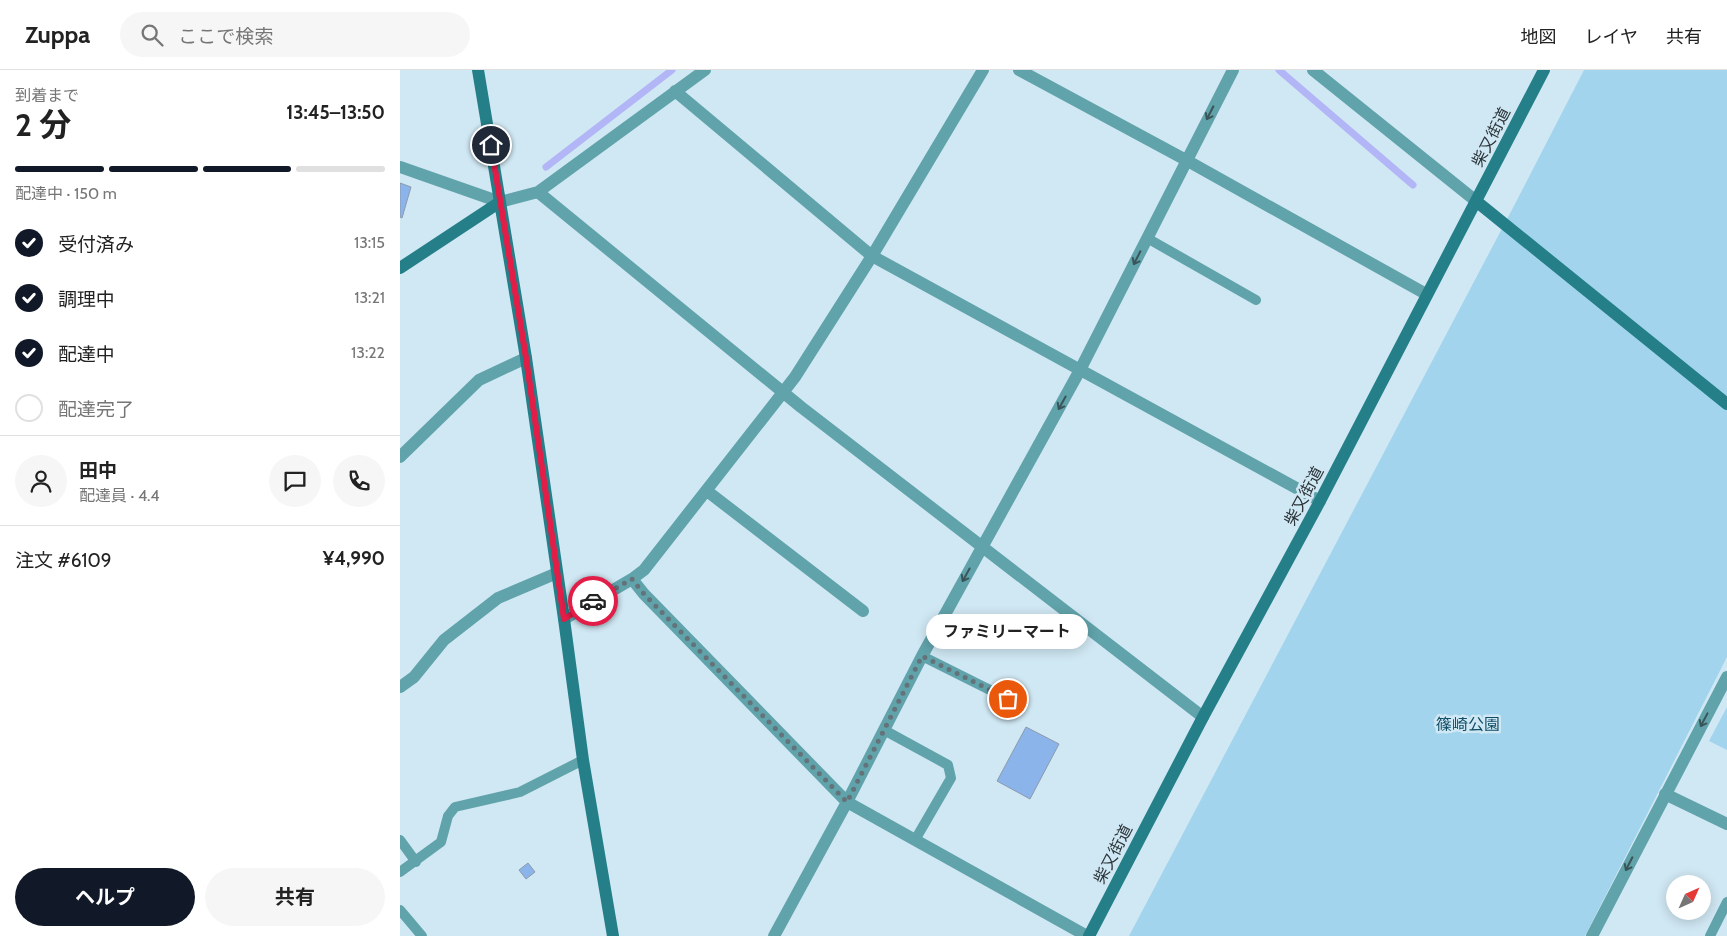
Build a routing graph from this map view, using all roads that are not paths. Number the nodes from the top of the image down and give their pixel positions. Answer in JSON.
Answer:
{"nodes":[{"id":1,"x":478,"y":70,"type":"edge"},
{"id":2,"x":705,"y":70,"type":"edge"},
{"id":3,"x":983,"y":70,"type":"edge"},
{"id":4,"x":1019,"y":70,"type":"edge"},
{"id":5,"x":1233,"y":70,"type":"edge"},
{"id":6,"x":1313,"y":70,"type":"edge"},
{"id":7,"x":1544,"y":70,"type":"edge"},
{"id":8,"x":675,"y":92,"type":"junction"},
{"id":9,"x":1186,"y":160,"type":"junction"},
{"id":10,"x":400,"y":167,"type":"edge"},
{"id":11,"x":538,"y":192,"type":"junction"},
{"id":12,"x":1476,"y":201,"type":"junction"},
{"id":13,"x":500,"y":202,"type":"junction"},
{"id":14,"x":1147,"y":238,"type":"junction"},
{"id":15,"x":872,"y":256,"type":"junction"},
{"id":16,"x":400,"y":268,"type":"edge"},
{"id":17,"x":1426,"y":294,"type":"junction"},
{"id":18,"x":1256,"y":300,"type":"dead end"},
{"id":19,"x":526,"y":358,"type":"junction"},
{"id":20,"x":1080,"y":370,"type":"junction"},
{"id":21,"x":784,"y":393,"type":"junction"},
{"id":22,"x":1727,"y":404,"type":"edge"},
{"id":23,"x":400,"y":457,"type":"edge"},
{"id":24,"x":707,"y":491,"type":"junction"},
{"id":25,"x":1320,"y":501,"type":"junction"},
{"id":26,"x":982,"y":548,"type":"junction"},
{"id":27,"x":557,"y":573,"type":"junction"},
{"id":28,"x":632,"y":579,"type":"junction"},
{"id":29,"x":864,"y":611,"type":"dead end"},
{"id":30,"x":564,"y":619,"type":"junction"},
{"id":31,"x":922,"y":656,"type":"junction"},
{"id":32,"x":1727,"y":677,"type":"edge"},
{"id":33,"x":400,"y":687,"type":"edge"},
{"id":34,"x":1008,"y":699,"type":"dead end"},
{"id":35,"x":1203,"y":717,"type":"junction"},
{"id":36,"x":884,"y":730,"type":"junction"},
{"id":37,"x":582,"y":760,"type":"junction"},
{"id":38,"x":1665,"y":794,"type":"junction"},
{"id":39,"x":847,"y":802,"type":"junction"},
{"id":40,"x":1727,"y":824,"type":"edge"},
{"id":41,"x":400,"y":840,"type":"edge"},
{"id":42,"x":915,"y":840,"type":"junction"},
{"id":43,"x":416,"y":862,"type":"junction"},
{"id":44,"x":400,"y":872,"type":"edge"},
{"id":45,"x":1727,"y":902,"type":"edge"},
{"id":46,"x":400,"y":910,"type":"edge"},
{"id":47,"x":422,"y":936,"type":"edge"},
{"id":48,"x":613,"y":936,"type":"edge"},
{"id":49,"x":774,"y":936,"type":"edge"},
{"id":50,"x":1088,"y":936,"type":"edge"},
{"id":51,"x":1592,"y":936,"type":"edge"},
{"id":52,"x":1710,"y":936,"type":"edge"}],
"edges":[{"from":1,"to":13,"type":"street"},
{"from":2,"to":8,"type":"street"},
{"from":3,"to":15,"type":"street"},
{"from":4,"to":9,"type":"street"},
{"from":5,"to":9,"type":"street","one_way":true},
{"from":6,"to":12,"type":"street"},
{"from":7,"to":12,"type":"street","name":"柴又街道"},
{"from":8,"to":11,"type":"street"},
{"from":8,"to":15,"type":"street"},
{"from":9,"to":14,"type":"street"},
{"from":9,"to":17,"type":"street"},
{"from":10,"to":13,"type":"street"},
{"from":11,"to":13,"type":"street"},
{"from":11,"to":21,"type":"street"},
{"from":12,"to":17,"type":"street","name":"柴又街道"},
{"from":12,"to":22,"type":"street"},
{"from":13,"to":16,"type":"street"},
{"from":13,"to":19,"type":"street"},
{"from":14,"to":18,"type":"lane"},
{"from":14,"to":20,"type":"street","one_way":true},
{"from":15,"to":20,"type":"street"},
{"from":15,"to":21,"type":"street"},
{"from":17,"to":25,"type":"street","name":"柴又街道"},
{"from":19,"to":23,"type":"street"},
{"from":19,"to":27,"type":"street"},
{"from":20,"to":25,"type":"street"},
{"from":20,"to":26,"type":"street","one_way":true},
{"from":21,"to":24,"type":"street"},
{"from":21,"to":26,"type":"street"},
{"from":24,"to":28,"type":"street"},
{"from":24,"to":29,"type":"street"},
{"from":25,"to":35,"type":"street","name":"柴又街道"},
{"from":26,"to":31,"type":"street","one_way":true},
{"from":26,"to":35,"type":"street"},
{"from":27,"to":30,"type":"street"},
{"from":27,"to":33,"type":"street"},
{"from":28,"to":30,"type":"street"},
{"from":28,"to":39,"type":"street"},
{"from":30,"to":37,"type":"street"},
{"from":31,"to":34,"type":"lane"},
{"from":31,"to":36,"type":"street"},
{"from":32,"to":38,"type":"street","one_way":true},
{"from":35,"to":50,"type":"street","name":"柴又街道"},
{"from":36,"to":39,"type":"street"},
{"from":36,"to":42,"type":"lane"},
{"from":37,"to":43,"type":"lane"},
{"from":37,"to":48,"type":"street"},
{"from":38,"to":40,"type":"street"},
{"from":38,"to":51,"type":"street","one_way":true},
{"from":39,"to":42,"type":"street"},
{"from":39,"to":49,"type":"street"},
{"from":41,"to":43,"type":"lane"},
{"from":42,"to":50,"type":"street"},
{"from":43,"to":44,"type":"lane"},
{"from":45,"to":52,"type":"lane"},
{"from":46,"to":47,"type":"lane"}]}
